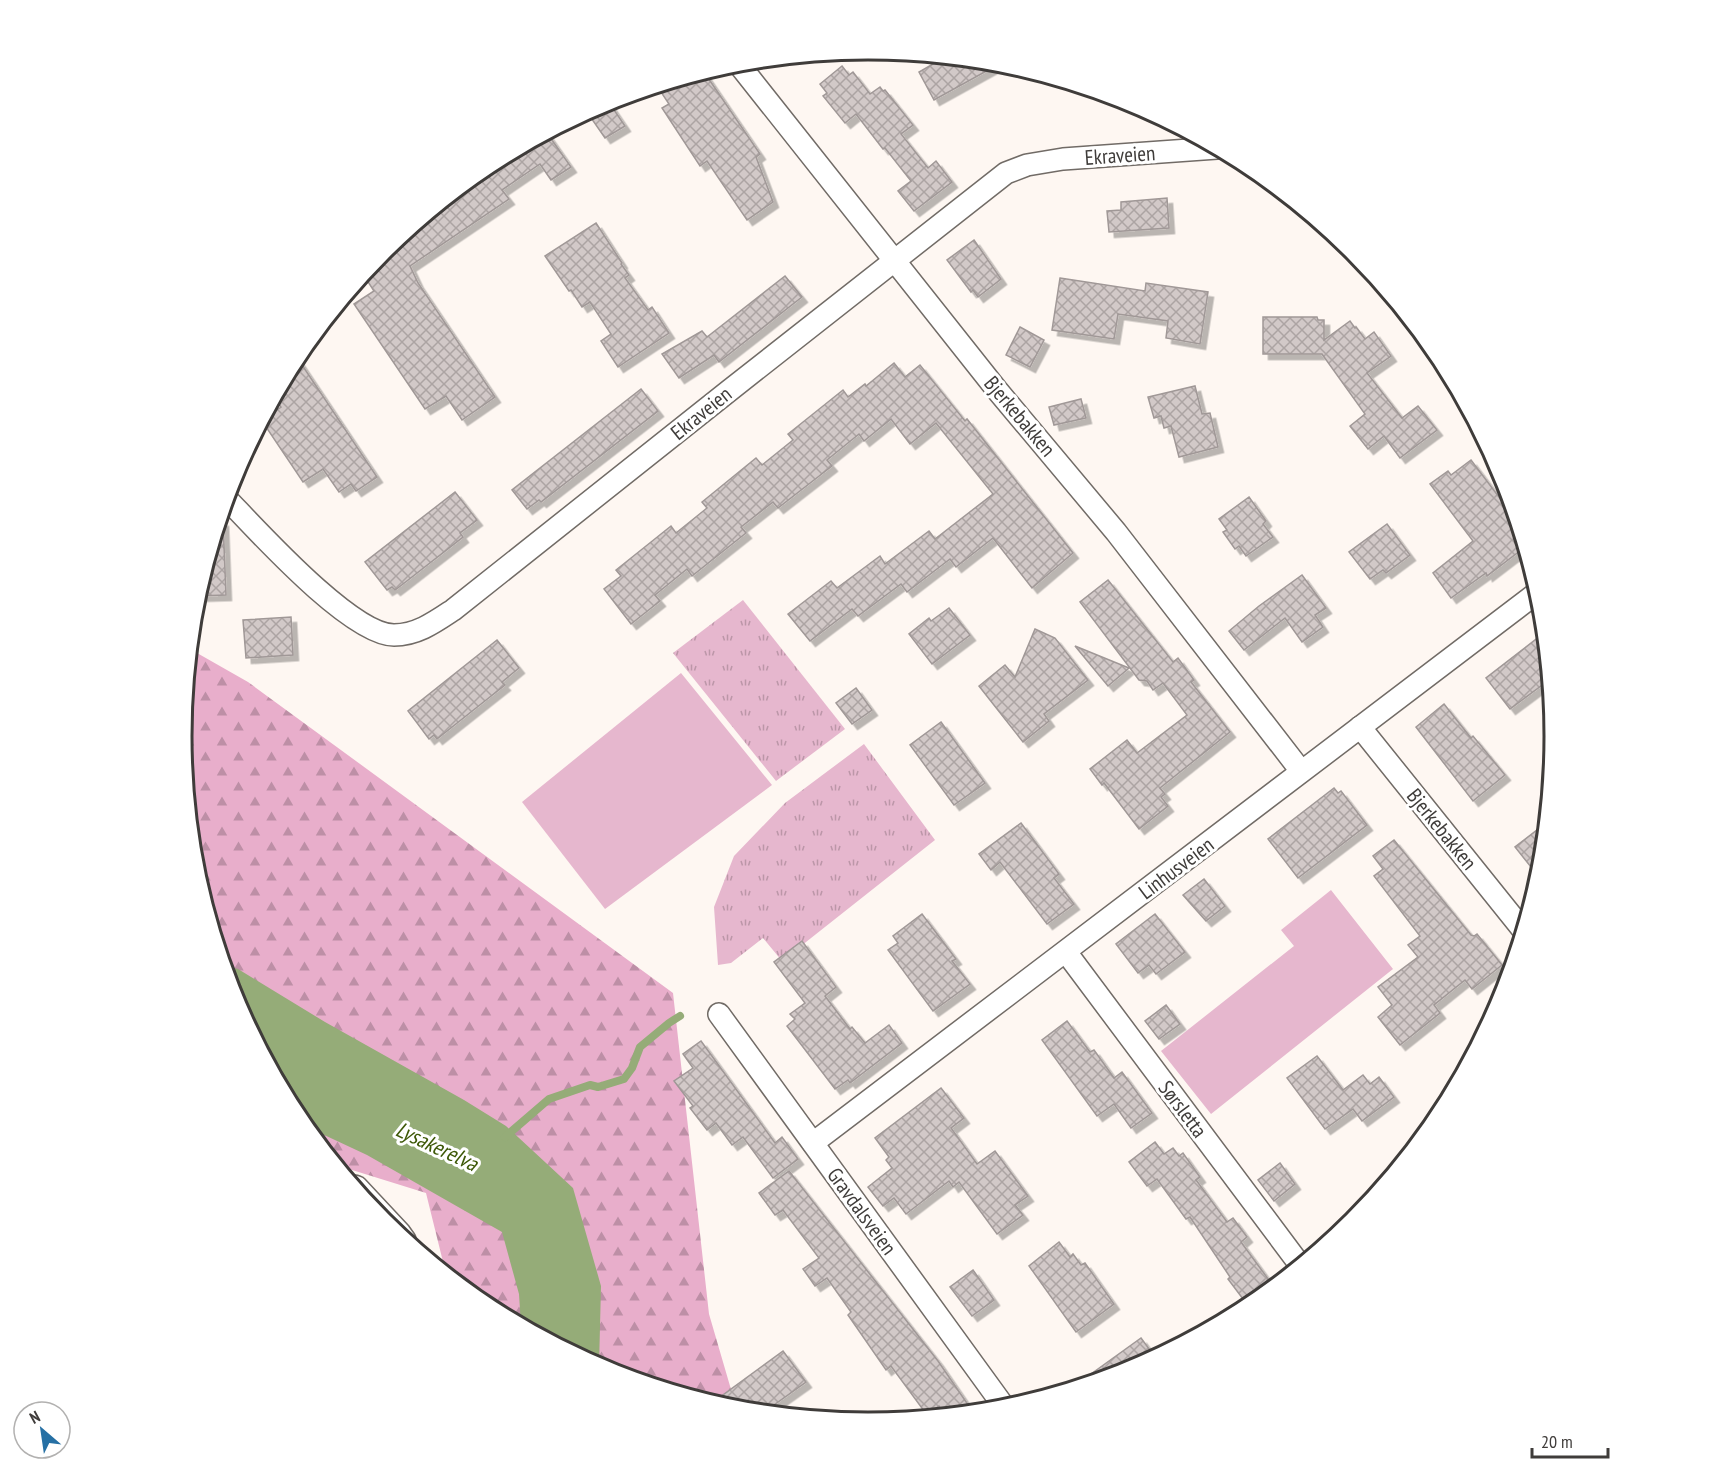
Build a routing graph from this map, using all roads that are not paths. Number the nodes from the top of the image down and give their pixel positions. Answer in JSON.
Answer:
{"nodes":[{"id":1,"x":744,"y":72,"type":"edge"},
{"id":2,"x":1202,"y":149,"type":"edge"},
{"id":3,"x":895,"y":260,"type":"junction"},
{"id":4,"x":233,"y":505,"type":"edge"},
{"id":5,"x":1530,"y":598,"type":"edge"},
{"id":6,"x":1360,"y":727,"type":"junction"},
{"id":7,"x":1301,"y":771,"type":"junction"},
{"id":8,"x":1517,"y":923,"type":"edge"},
{"id":9,"x":1066,"y":952,"type":"junction"},
{"id":10,"x":719,"y":1014,"type":"dead end"},
{"id":11,"x":813,"y":1143,"type":"junction"},
{"id":12,"x":1296,"y":1259,"type":"edge"},
{"id":13,"x":999,"y":1399,"type":"edge"}],
"edges":[{"from":1,"to":3,"type":"street","name":"Bjerkebakken"},
{"from":2,"to":3,"type":"street","name":"Ekraveien"},
{"from":3,"to":4,"type":"street","name":"Ekraveien"},
{"from":3,"to":7,"type":"street","name":"Bjerkebakken"},
{"from":5,"to":6,"type":"street","name":"Linhusveien"},
{"from":6,"to":7,"type":"street","name":"Linhusveien"},
{"from":6,"to":8,"type":"street","name":"Bjerkebakken"},
{"from":7,"to":9,"type":"street","name":"Linhusveien"},
{"from":9,"to":11,"type":"street","name":"Linhusveien"},
{"from":9,"to":12,"type":"street","name":"Sørsletta"},
{"from":10,"to":11,"type":"street","name":"Gravdalsveien"},
{"from":11,"to":13,"type":"street","name":"Gravdalsveien"}]}
